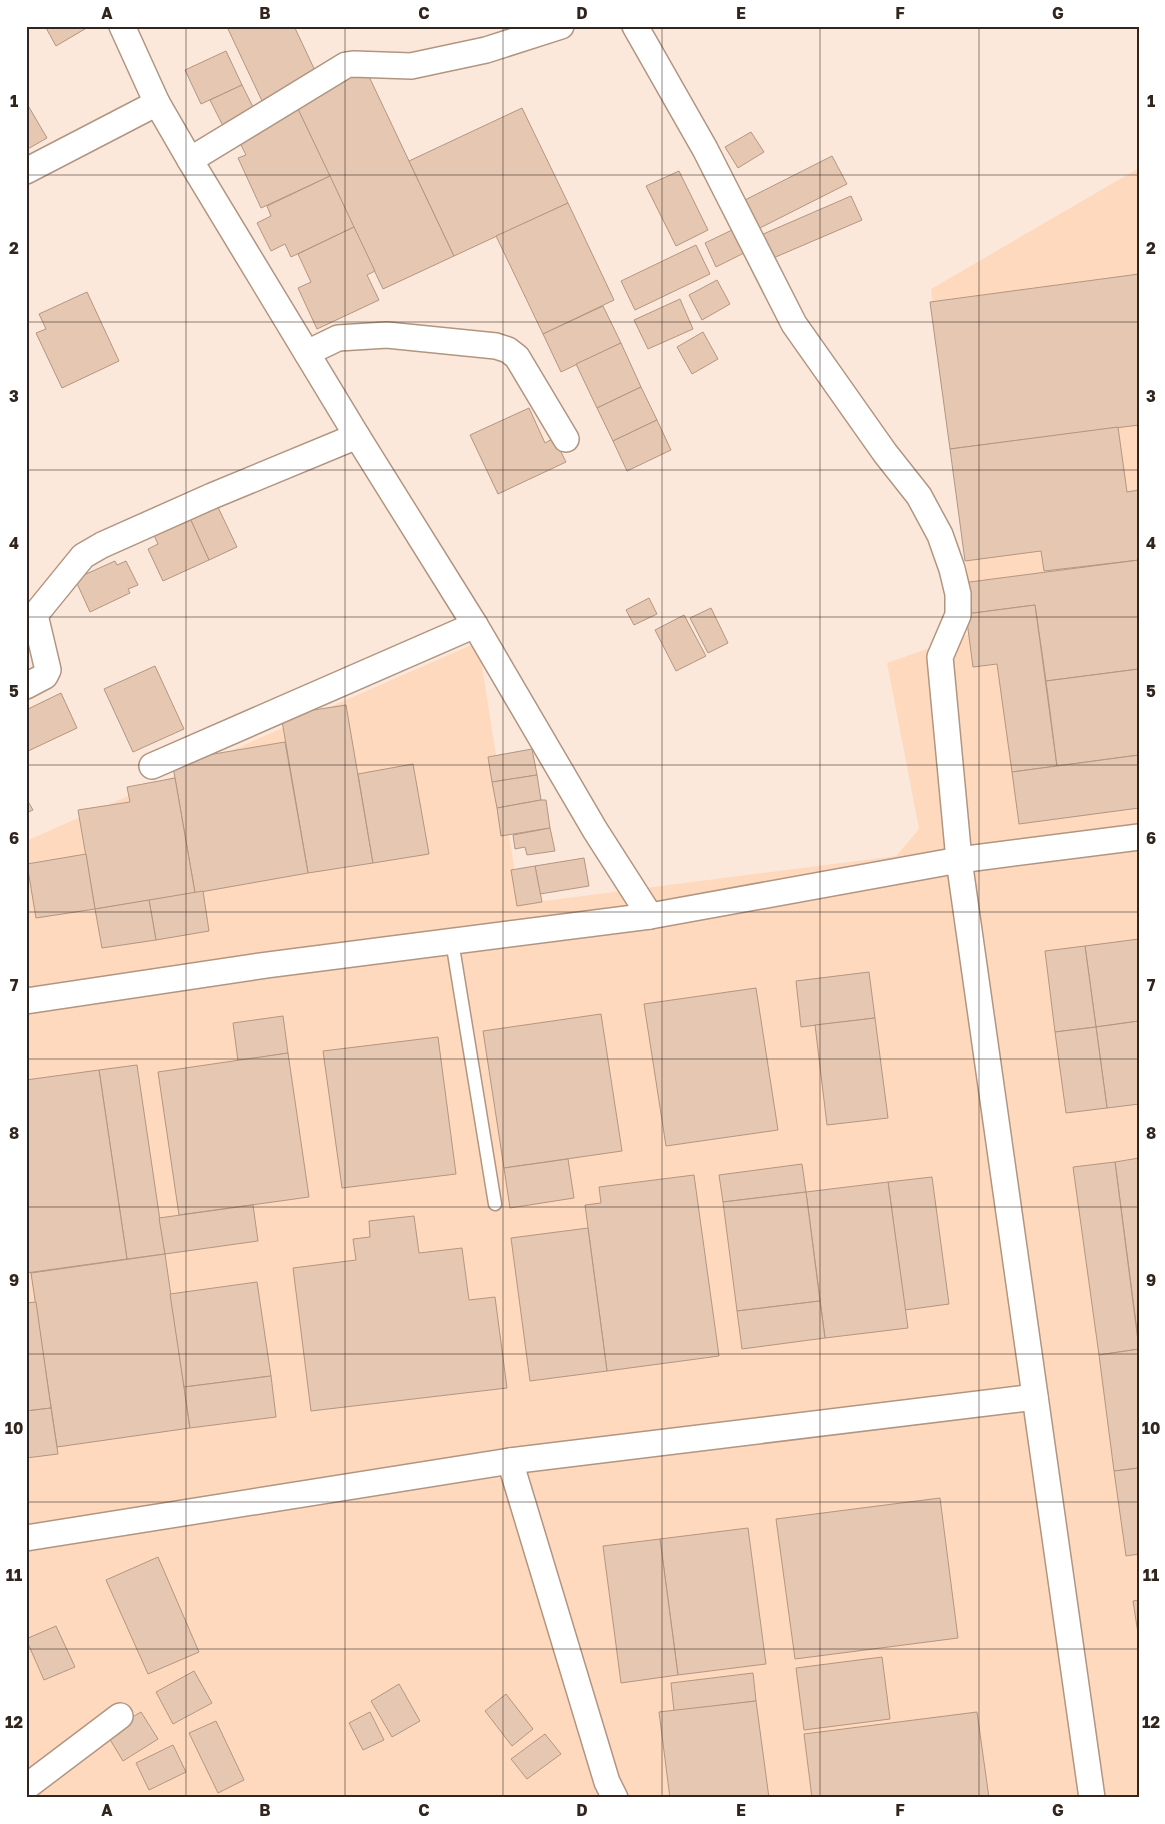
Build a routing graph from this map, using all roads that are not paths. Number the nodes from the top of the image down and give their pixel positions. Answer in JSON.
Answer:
{"nodes":[{"id":1,"x":122,"y":26,"type":"edge"},
{"id":2,"x":561,"y":26,"type":"edge"},
{"id":3,"x":635,"y":26,"type":"edge"},
{"id":4,"x":157,"y":103,"type":"junction"},
{"id":5,"x":190,"y":160,"type":"junction"},
{"id":6,"x":26,"y":171,"type":"edge"},
{"id":7,"x":307,"y":353,"type":"junction"},
{"id":8,"x":356,"y":436,"type":"junction"},
{"id":9,"x":566,"y":439,"type":"dead end"},
{"id":10,"x":475,"y":625,"type":"junction"},
{"id":11,"x":26,"y":686,"type":"edge"},
{"id":12,"x":152,"y":766,"type":"dead end"},
{"id":13,"x":1139,"y":837,"type":"edge"},
{"id":14,"x":959,"y":860,"type":"junction"},
{"id":15,"x":650,"y":916,"type":"junction"},
{"id":16,"x":452,"y":941,"type":"junction"},
{"id":17,"x":26,"y":1001,"type":"edge"},
{"id":18,"x":495,"y":1204,"type":"dead end"},
{"id":19,"x":1035,"y":1397,"type":"junction"},
{"id":20,"x":510,"y":1461,"type":"junction"},
{"id":21,"x":26,"y":1538,"type":"edge"},
{"id":22,"x":120,"y":1716,"type":"dead end"},
{"id":23,"x":26,"y":1787,"type":"edge"},
{"id":24,"x":615,"y":1798,"type":"edge"},
{"id":25,"x":1092,"y":1798,"type":"edge"}],
"edges":[{"from":1,"to":4,"type":"street"},
{"from":2,"to":5,"type":"street"},
{"from":3,"to":14,"type":"street"},
{"from":4,"to":5,"type":"street"},
{"from":4,"to":6,"type":"street"},
{"from":5,"to":7,"type":"street"},
{"from":7,"to":8,"type":"street"},
{"from":7,"to":9,"type":"street"},
{"from":8,"to":10,"type":"street"},
{"from":8,"to":11,"type":"street"},
{"from":10,"to":12,"type":"street"},
{"from":10,"to":15,"type":"street"},
{"from":13,"to":14,"type":"street"},
{"from":14,"to":15,"type":"street"},
{"from":14,"to":19,"type":"street"},
{"from":15,"to":16,"type":"street"},
{"from":16,"to":17,"type":"street"},
{"from":16,"to":18,"type":"lane"},
{"from":19,"to":20,"type":"street"},
{"from":19,"to":25,"type":"street"},
{"from":20,"to":21,"type":"street"},
{"from":20,"to":24,"type":"street"},
{"from":22,"to":23,"type":"street"}]}
